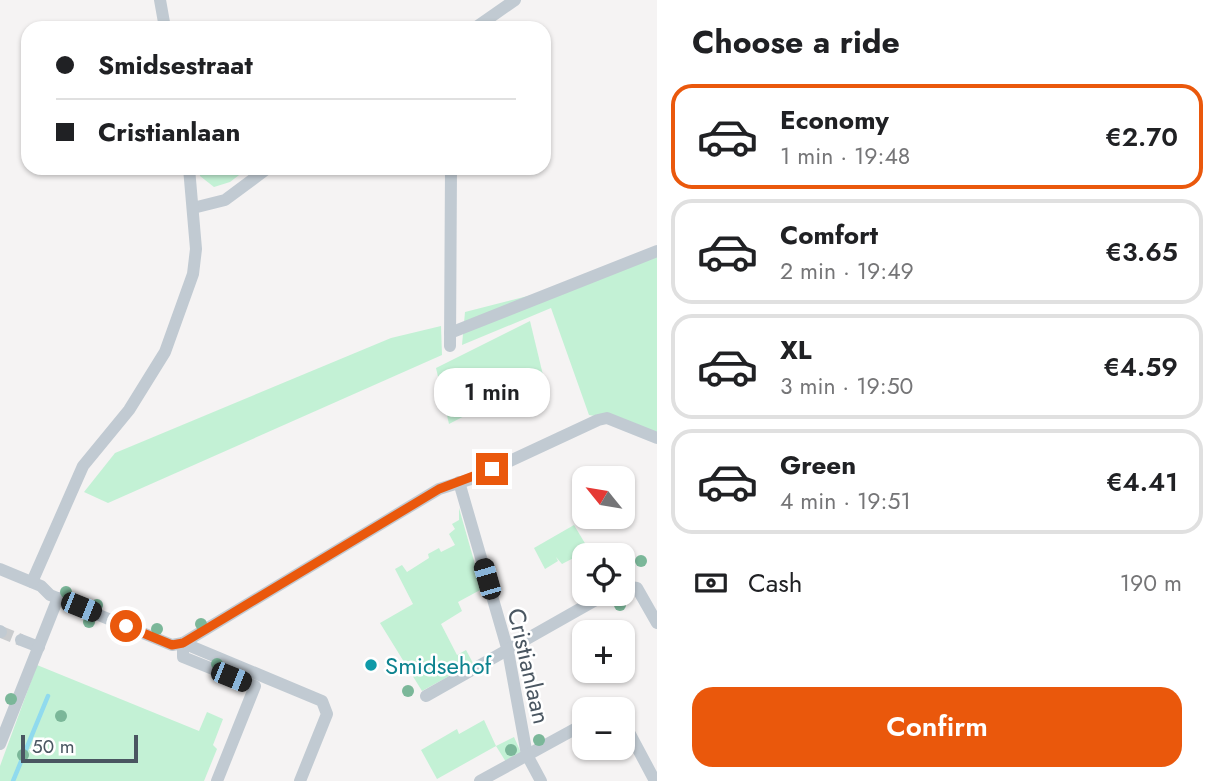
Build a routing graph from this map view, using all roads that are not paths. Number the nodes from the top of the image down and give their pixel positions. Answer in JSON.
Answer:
{"nodes":[{"id":1,"x":160,"y":0,"type":"edge"},
{"id":2,"x":514,"y":0,"type":"edge"},
{"id":3,"x":164,"y":21,"type":"edge"},
{"id":4,"x":485,"y":21,"type":"edge"},
{"id":5,"x":190,"y":175,"type":"edge"},
{"id":6,"x":259,"y":175,"type":"edge"},
{"id":7,"x":451,"y":175,"type":"edge"},
{"id":8,"x":193,"y":208,"type":"junction"},
{"id":9,"x":657,"y":251,"type":"edge"},
{"id":10,"x":657,"y":438,"type":"edge"},
{"id":11,"x":459,"y":482,"type":"junction"},
{"id":12,"x":0,"y":569,"type":"edge"},
{"id":13,"x":32,"y":582,"type":"junction"},
{"id":14,"x":635,"y":588,"type":"edge"},
{"id":15,"x":58,"y":598,"type":"junction"},
{"id":16,"x":586,"y":606,"type":"edge"},
{"id":17,"x":657,"y":624,"type":"edge"},
{"id":18,"x":21,"y":640,"type":"tunnel mouth"},
{"id":19,"x":183,"y":643,"type":"junction"},
{"id":20,"x":39,"y":647,"type":"junction"},
{"id":21,"x":508,"y":651,"type":"junction"},
{"id":22,"x":426,"y":696,"type":"dead end"},
{"id":23,"x":572,"y":731,"type":"edge"},
{"id":24,"x":0,"y":744,"type":"edge"},
{"id":25,"x":635,"y":744,"type":"edge"},
{"id":26,"x":527,"y":755,"type":"junction"},
{"id":27,"x":217,"y":781,"type":"edge"},
{"id":28,"x":300,"y":781,"type":"edge"},
{"id":29,"x":480,"y":781,"type":"edge"},
{"id":30,"x":541,"y":781,"type":"edge"},
{"id":31,"x":655,"y":781,"type":"edge"}],
"edges":[{"from":1,"to":3,"type":"street"},
{"from":2,"to":4,"type":"street"},
{"from":5,"to":8,"type":"street"},
{"from":6,"to":8,"type":"street"},
{"from":7,"to":9,"type":"street"},
{"from":8,"to":13,"type":"street"},
{"from":10,"to":11,"type":"street"},
{"from":11,"to":19,"type":"street"},
{"from":11,"to":21,"type":"street","name":"Cristianlaan"},
{"from":12,"to":13,"type":"street"},
{"from":13,"to":15,"type":"street"},
{"from":14,"to":17,"type":"street"},
{"from":15,"to":19,"type":"street"},
{"from":15,"to":20,"type":"street"},
{"from":16,"to":21,"type":"street"},
{"from":18,"to":20,"type":"street"},
{"from":19,"to":27,"type":"street"},
{"from":19,"to":28,"type":"street"},
{"from":20,"to":24,"type":"street"},
{"from":21,"to":22,"type":"street"},
{"from":21,"to":26,"type":"street","name":"Cristianlaan"},
{"from":23,"to":26,"type":"street"},
{"from":25,"to":31,"type":"street"},
{"from":26,"to":29,"type":"street"},
{"from":26,"to":30,"type":"street","name":"Cristianlaan"}]}
